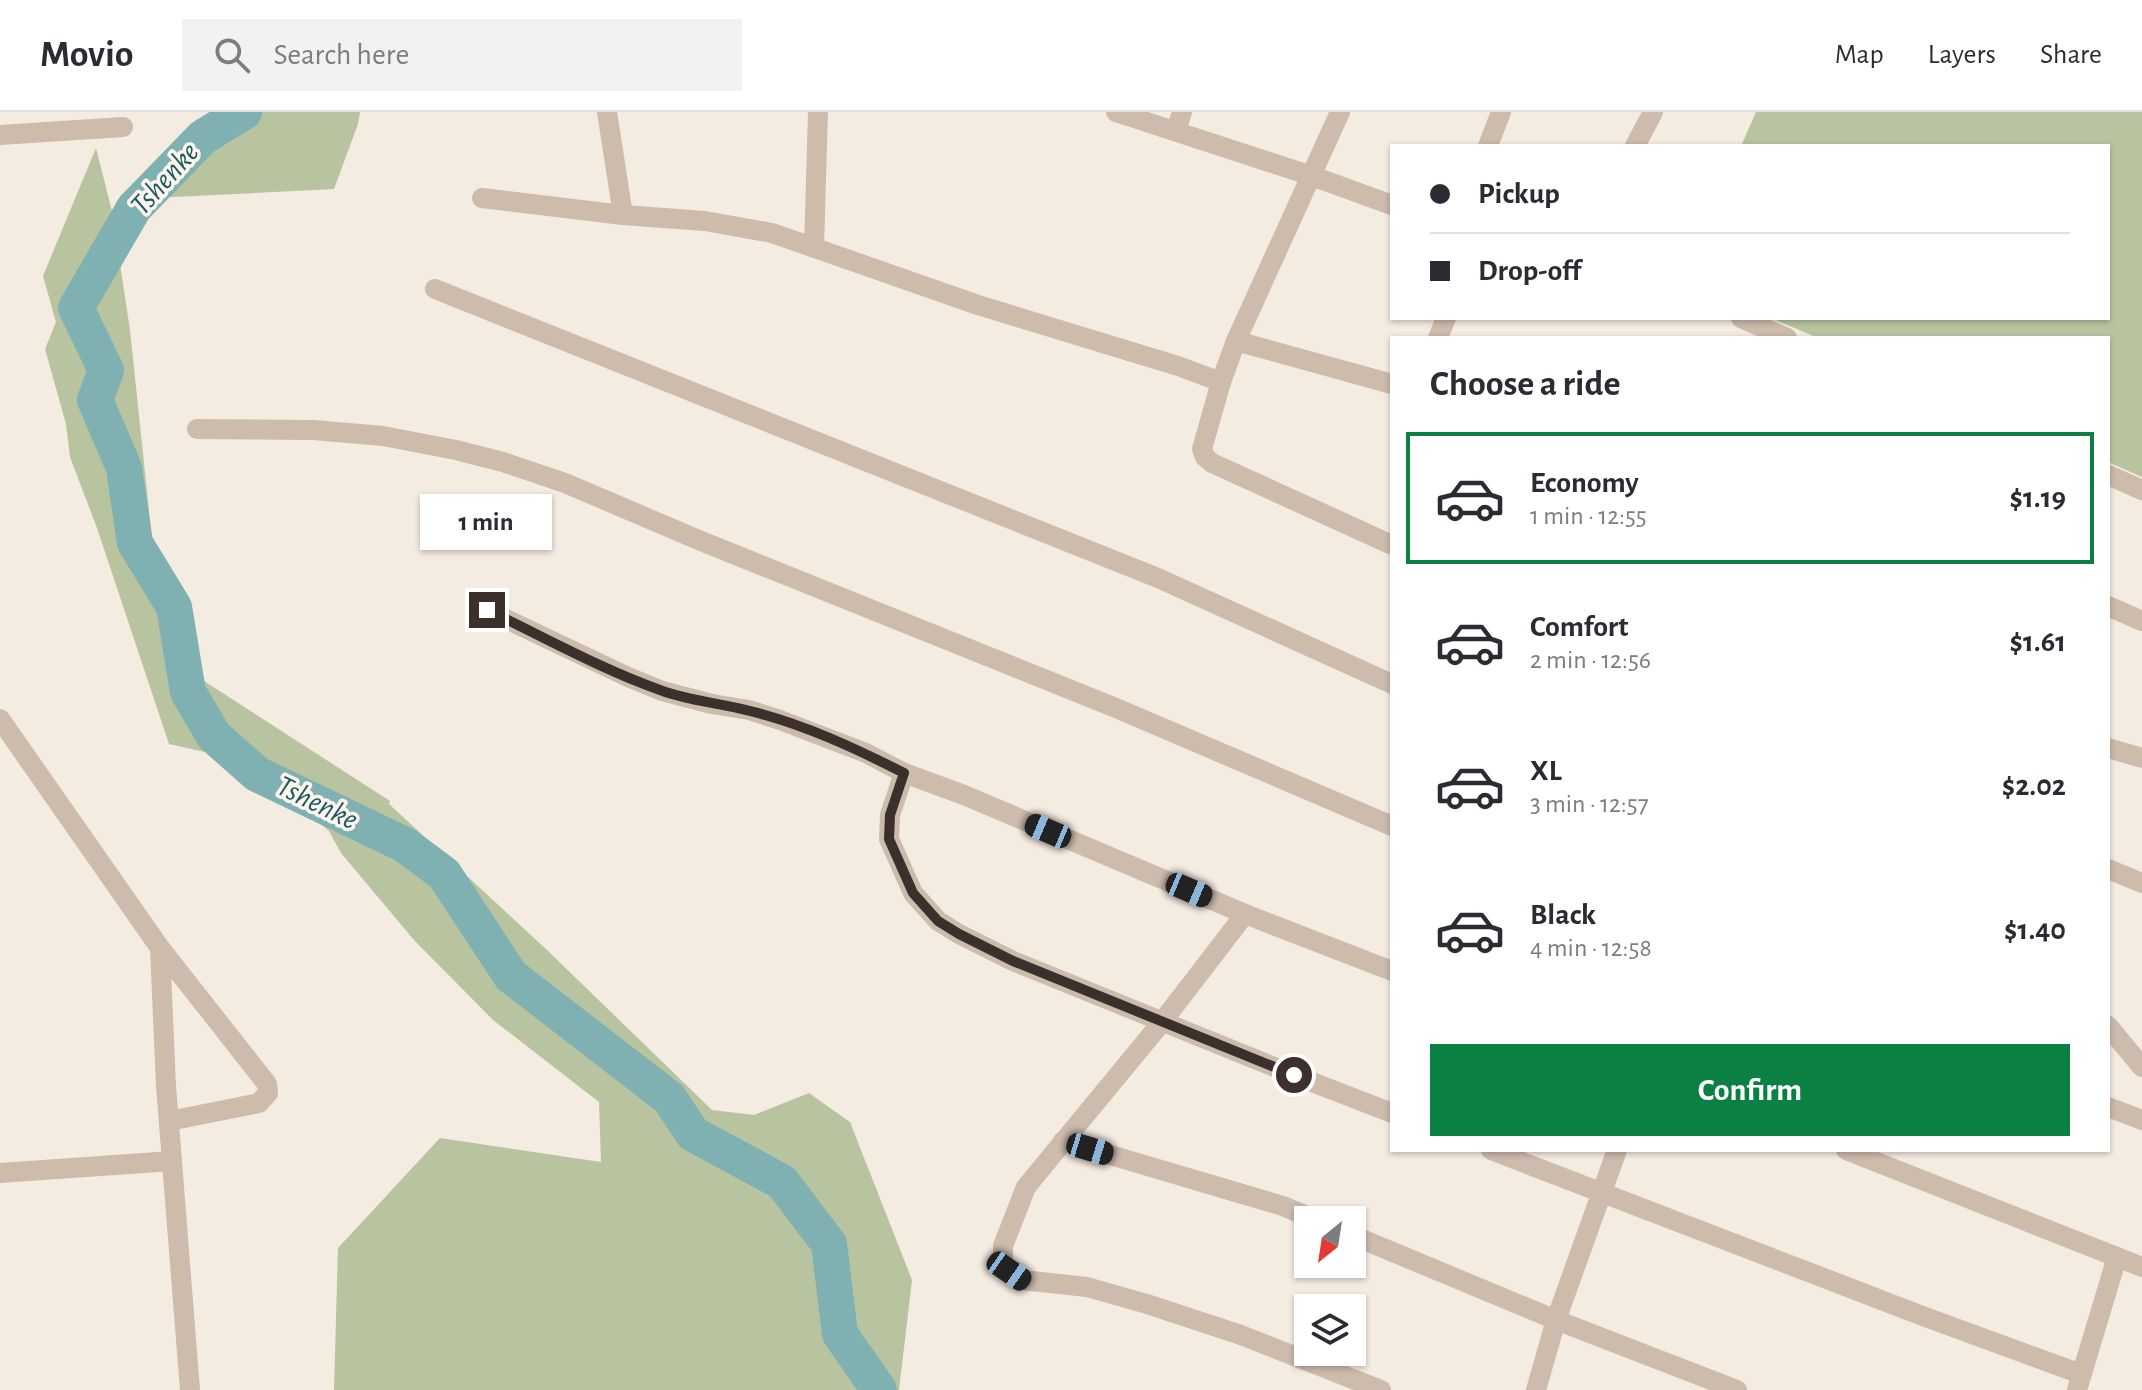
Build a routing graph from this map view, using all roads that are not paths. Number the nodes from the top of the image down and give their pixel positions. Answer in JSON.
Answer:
{"nodes":[{"id":1,"x":607,"y":112,"type":"edge"},
{"id":2,"x":818,"y":112,"type":"edge"},
{"id":3,"x":1116,"y":112,"type":"edge"},
{"id":4,"x":1340,"y":112,"type":"edge"},
{"id":5,"x":1501,"y":112,"type":"edge"},
{"id":6,"x":1653,"y":112,"type":"edge"},
{"id":7,"x":1179,"y":122,"type":"edge"},
{"id":8,"x":123,"y":127,"type":"dead end"},
{"id":9,"x":0,"y":135,"type":"edge"},
{"id":10,"x":1489,"y":144,"type":"edge"},
{"id":11,"x":1636,"y":144,"type":"edge"},
{"id":12,"x":1312,"y":176,"type":"junction"},
{"id":13,"x":482,"y":198,"type":"dead end"},
{"id":14,"x":1390,"y":204,"type":"edge"},
{"id":15,"x":623,"y":215,"type":"junction"},
{"id":16,"x":814,"y":248,"type":"junction"},
{"id":17,"x":435,"y":289,"type":"dead end"},
{"id":18,"x":1746,"y":320,"type":"edge"},
{"id":19,"x":1782,"y":336,"type":"edge"},
{"id":20,"x":1236,"y":341,"type":"junction"},
{"id":21,"x":1221,"y":382,"type":"junction"},
{"id":22,"x":1390,"y":383,"type":"edge"},
{"id":23,"x":197,"y":429,"type":"dead end"},
{"id":24,"x":2110,"y":476,"type":"edge"},
{"id":25,"x":2142,"y":490,"type":"edge"},
{"id":26,"x":1390,"y":544,"type":"edge"},
{"id":27,"x":2110,"y":607,"type":"edge"},
{"id":28,"x":487,"y":610,"type":"dead end"},
{"id":29,"x":2142,"y":621,"type":"edge"},
{"id":30,"x":1390,"y":683,"type":"edge"},
{"id":31,"x":0,"y":719,"type":"edge"},
{"id":32,"x":2110,"y":749,"type":"edge"},
{"id":33,"x":2142,"y":758,"type":"edge"},
{"id":34,"x":904,"y":773,"type":"junction"},
{"id":35,"x":1390,"y":825,"type":"edge"},
{"id":36,"x":2110,"y":870,"type":"edge"},
{"id":37,"x":2142,"y":883,"type":"edge"},
{"id":38,"x":1245,"y":914,"type":"junction"},
{"id":39,"x":160,"y":948,"type":"junction"},
{"id":40,"x":1390,"y":970,"type":"edge"},
{"id":41,"x":1162,"y":1022,"type":"junction"},
{"id":42,"x":2110,"y":1028,"type":"edge"},
{"id":43,"x":2142,"y":1067,"type":"edge"},
{"id":44,"x":2110,"y":1108,"type":"edge"},
{"id":45,"x":1390,"y":1112,"type":"edge"},
{"id":46,"x":2142,"y":1120,"type":"edge"},
{"id":47,"x":169,"y":1121,"type":"junction"},
{"id":48,"x":1063,"y":1141,"type":"junction"},
{"id":49,"x":1496,"y":1152,"type":"edge"},
{"id":50,"x":1616,"y":1152,"type":"edge"},
{"id":51,"x":1851,"y":1152,"type":"edge"},
{"id":52,"x":172,"y":1161,"type":"junction"},
{"id":53,"x":0,"y":1173,"type":"edge"},
{"id":54,"x":1601,"y":1192,"type":"junction"},
{"id":55,"x":1294,"y":1211,"type":"edge"},
{"id":56,"x":1366,"y":1241,"type":"edge"},
{"id":57,"x":2117,"y":1257,"type":"junction"},
{"id":58,"x":2142,"y":1267,"type":"edge"},
{"id":59,"x":1556,"y":1320,"type":"junction"},
{"id":60,"x":2079,"y":1386,"type":"edge"},
{"id":61,"x":190,"y":1390,"type":"edge"},
{"id":62,"x":1381,"y":1390,"type":"edge"},
{"id":63,"x":1536,"y":1390,"type":"edge"},
{"id":64,"x":1737,"y":1390,"type":"edge"}],
"edges":[{"from":1,"to":15,"type":"street"},
{"from":2,"to":16,"type":"street"},
{"from":3,"to":7,"type":"street"},
{"from":4,"to":12,"type":"street"},
{"from":5,"to":10,"type":"street"},
{"from":6,"to":11,"type":"street"},
{"from":7,"to":12,"type":"street"},
{"from":8,"to":9,"type":"street"},
{"from":12,"to":14,"type":"street"},
{"from":12,"to":20,"type":"street"},
{"from":13,"to":15,"type":"street"},
{"from":15,"to":16,"type":"street"},
{"from":16,"to":21,"type":"street"},
{"from":17,"to":30,"type":"street"},
{"from":18,"to":19,"type":"street"},
{"from":20,"to":21,"type":"street"},
{"from":20,"to":22,"type":"street"},
{"from":21,"to":26,"type":"street"},
{"from":23,"to":35,"type":"street"},
{"from":24,"to":25,"type":"street"},
{"from":27,"to":29,"type":"street"},
{"from":28,"to":34,"type":"street"},
{"from":31,"to":39,"type":"street"},
{"from":32,"to":33,"type":"street"},
{"from":34,"to":38,"type":"street"},
{"from":34,"to":41,"type":"street"},
{"from":36,"to":37,"type":"street"},
{"from":38,"to":40,"type":"street"},
{"from":38,"to":41,"type":"street"},
{"from":39,"to":47,"type":"street"},
{"from":39,"to":47,"type":"street"},
{"from":41,"to":45,"type":"street"},
{"from":41,"to":48,"type":"street"},
{"from":42,"to":43,"type":"street"},
{"from":44,"to":46,"type":"street"},
{"from":47,"to":52,"type":"street"},
{"from":48,"to":55,"type":"street"},
{"from":48,"to":62,"type":"street"},
{"from":49,"to":54,"type":"street"},
{"from":50,"to":54,"type":"street"},
{"from":51,"to":57,"type":"street"},
{"from":52,"to":53,"type":"street"},
{"from":52,"to":61,"type":"street"},
{"from":54,"to":59,"type":"street"},
{"from":54,"to":60,"type":"street"},
{"from":56,"to":59,"type":"street"},
{"from":57,"to":58,"type":"street"},
{"from":57,"to":60,"type":"street"},
{"from":59,"to":63,"type":"street"},
{"from":59,"to":64,"type":"street"}]}
